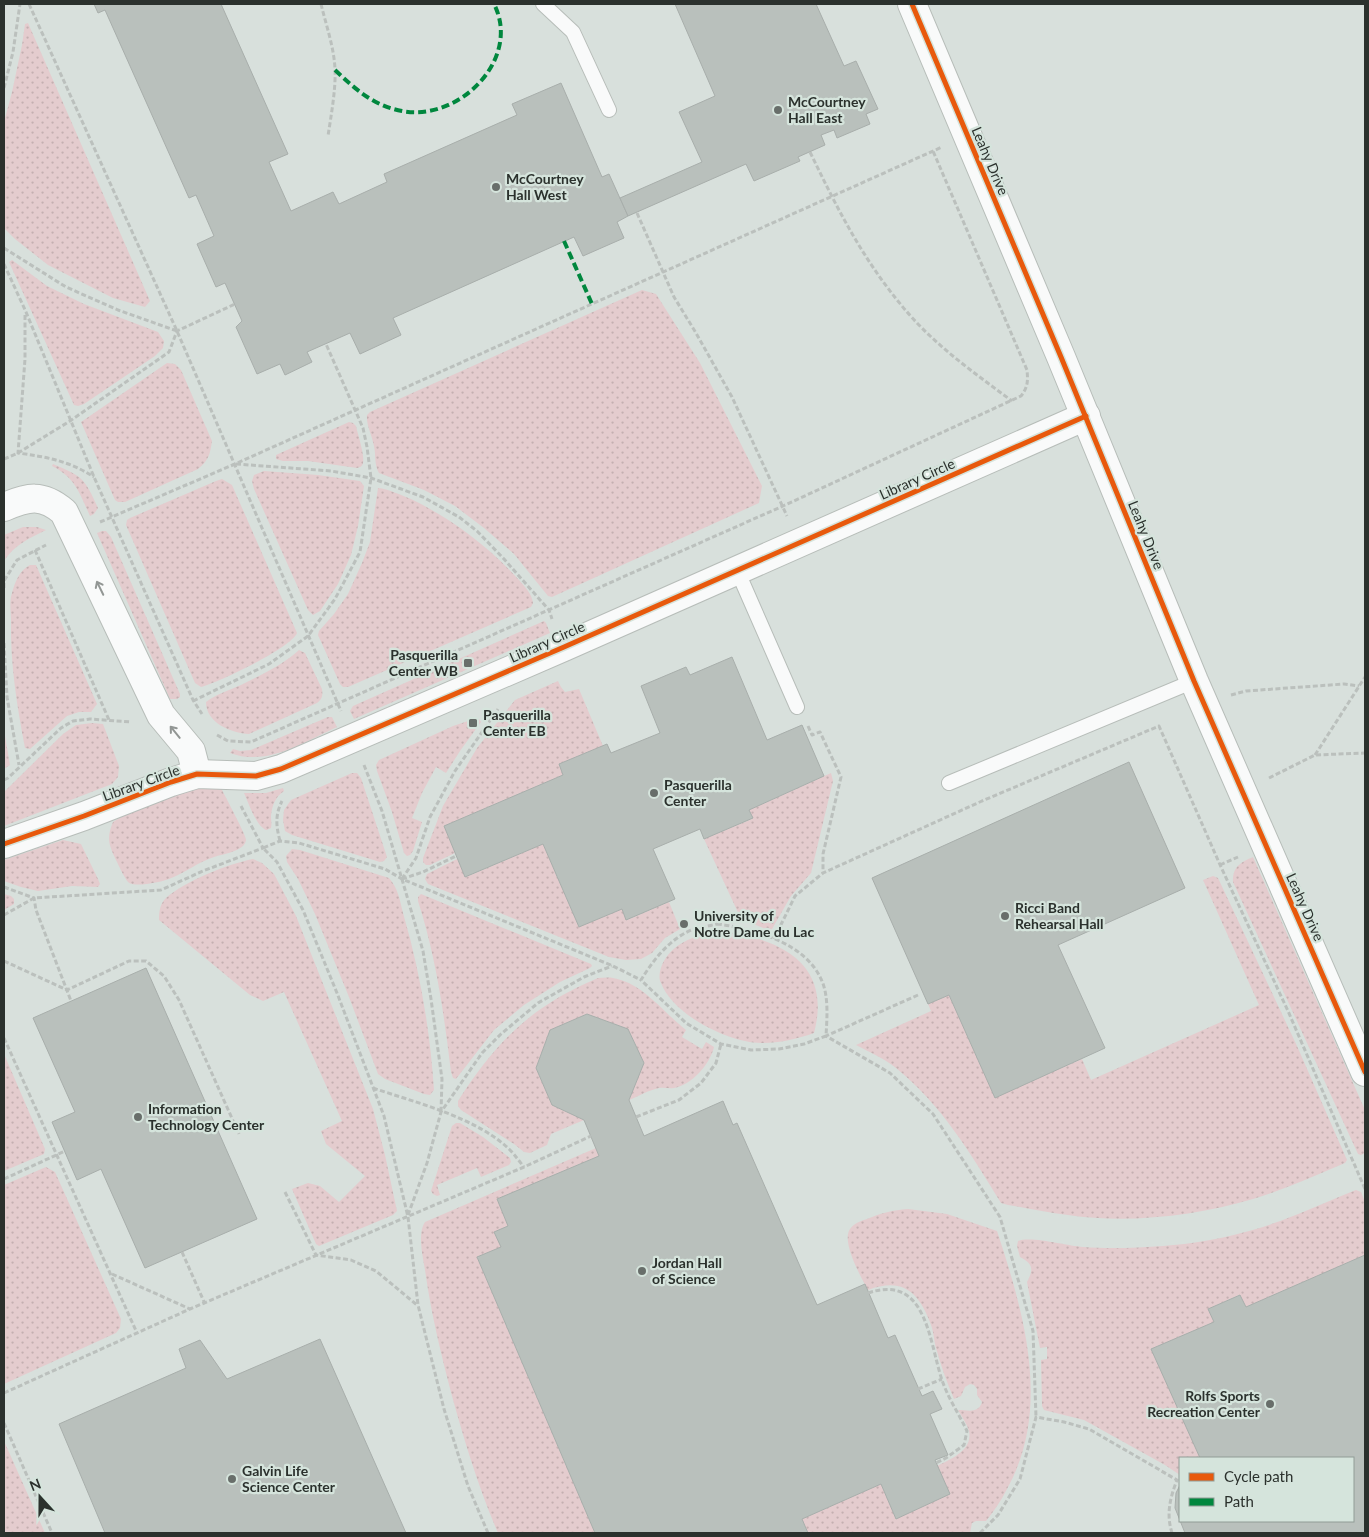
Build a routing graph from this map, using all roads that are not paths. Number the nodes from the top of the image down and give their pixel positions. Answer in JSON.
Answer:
{"nodes":[{"id":1,"x":543,"y":4,"type":"edge"},
{"id":2,"x":912,"y":4,"type":"edge"},
{"id":3,"x":609,"y":110,"type":"dead end"},
{"id":4,"x":1086,"y":416,"type":"junction"},
{"id":5,"x":4,"y":507,"type":"edge"},
{"id":6,"x":737,"y":570,"type":"junction"},
{"id":7,"x":1194,"y":681,"type":"junction"},
{"id":8,"x":797,"y":707,"type":"dead end"},
{"id":9,"x":197,"y":774,"type":"junction"},
{"id":10,"x":949,"y":784,"type":"dead end"},
{"id":11,"x":4,"y":844,"type":"edge"},
{"id":12,"x":1365,"y":1072,"type":"edge"}],
"edges":[{"from":1,"to":3,"type":"lane"},
{"from":2,"to":4,"type":"street","name":"Leahy Drive"},
{"from":4,"to":6,"type":"street","name":"Library Circle"},
{"from":4,"to":7,"type":"street","name":"Leahy Drive"},
{"from":9,"to":5,"type":"street","name":"Library Circle","one_way":true},
{"from":6,"to":8,"type":"lane"},
{"from":6,"to":9,"type":"street","name":"Library Circle"},
{"from":7,"to":10,"type":"lane"},
{"from":7,"to":12,"type":"street","name":"Leahy Drive"},
{"from":9,"to":11,"type":"street","name":"Library Circle"}]}
